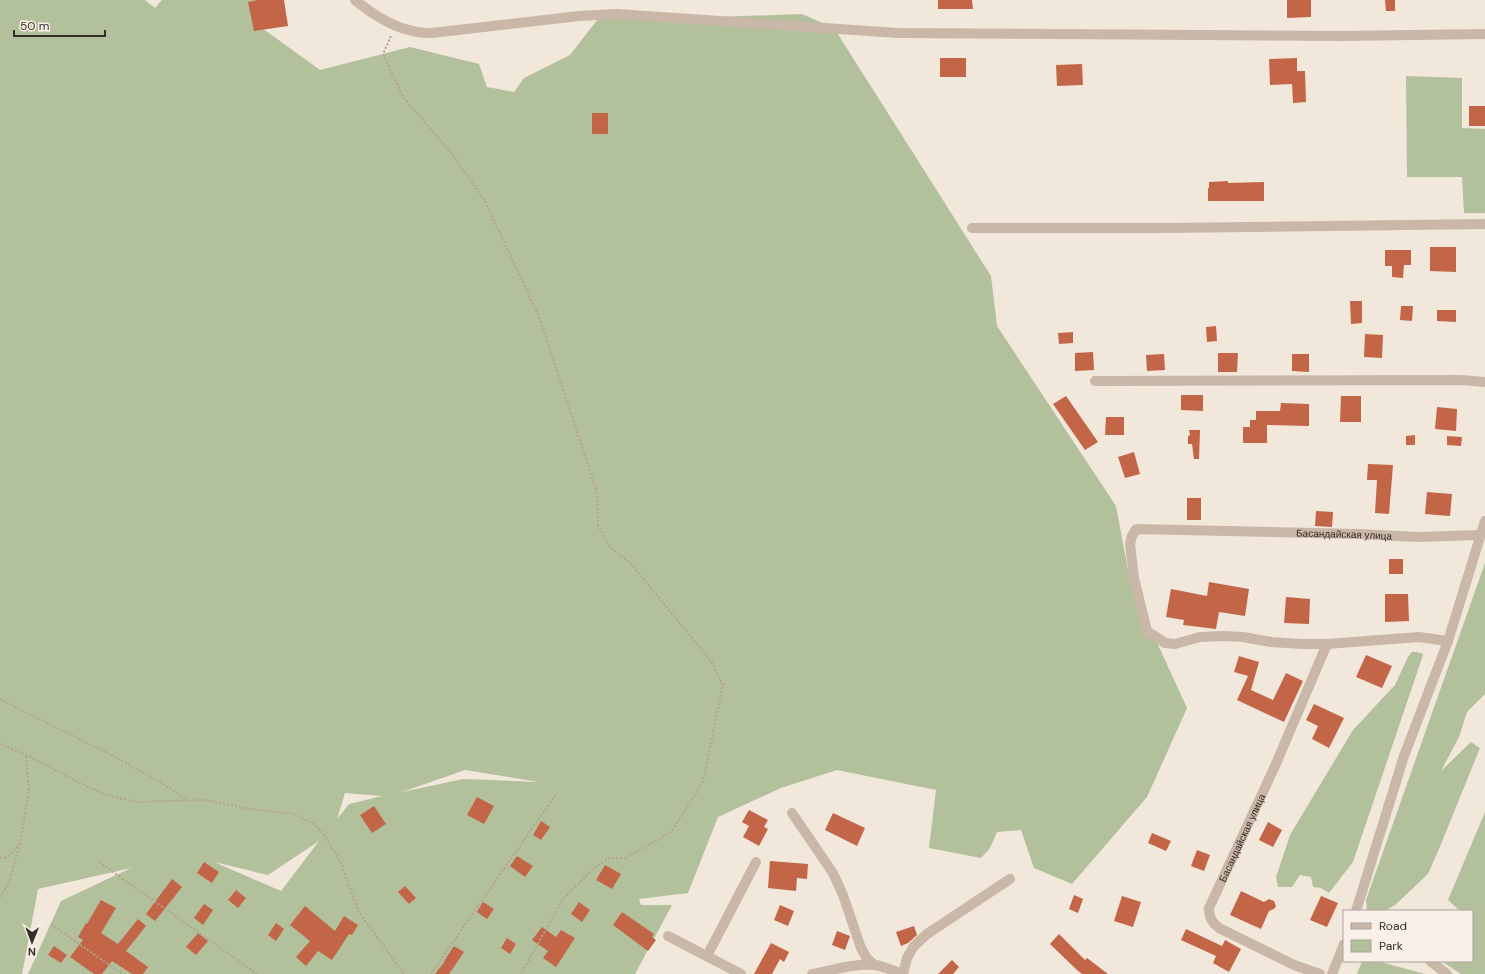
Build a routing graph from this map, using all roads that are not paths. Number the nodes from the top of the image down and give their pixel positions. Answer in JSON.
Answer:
{"nodes":[{"id":1,"x":354,"y":0,"type":"edge"},
{"id":2,"x":1485,"y":34,"type":"edge"},
{"id":3,"x":1485,"y":224,"type":"edge"},
{"id":4,"x":972,"y":228,"type":"dead end"},
{"id":5,"x":1095,"y":380,"type":"dead end"},
{"id":6,"x":1485,"y":382,"type":"edge"},
{"id":7,"x":1485,"y":521,"type":"edge"},
{"id":8,"x":1480,"y":535,"type":"junction"},
{"id":9,"x":1448,"y":641,"type":"junction"},
{"id":10,"x":1327,"y":644,"type":"junction"},
{"id":11,"x":792,"y":813,"type":"dead end"},
{"id":12,"x":756,"y":862,"type":"dead end"},
{"id":13,"x":1010,"y":879,"type":"dead end"},
{"id":14,"x":1356,"y":910,"type":"edge"},
{"id":15,"x":668,"y":936,"type":"dead end"},
{"id":16,"x":1343,"y":946,"type":"edge"},
{"id":17,"x":707,"y":956,"type":"junction"},
{"id":18,"x":1431,"y":962,"type":"edge"},
{"id":19,"x":874,"y":965,"type":"junction"},
{"id":20,"x":741,"y":974,"type":"edge"},
{"id":21,"x":812,"y":974,"type":"edge"},
{"id":22,"x":903,"y":974,"type":"edge"},
{"id":23,"x":1320,"y":974,"type":"edge"},
{"id":24,"x":1332,"y":974,"type":"edge"},
{"id":25,"x":1447,"y":974,"type":"edge"}],
"edges":[{"from":1,"to":2,"type":"street"},
{"from":3,"to":4,"type":"street"},
{"from":5,"to":6,"type":"street"},
{"from":7,"to":8,"type":"street"},
{"from":8,"to":9,"type":"street"},
{"from":8,"to":10,"type":"street","name":"Басандайская улица"},
{"from":9,"to":10,"type":"street"},
{"from":9,"to":14,"type":"street"},
{"from":10,"to":23,"type":"street","name":"Басандайская улица"},
{"from":11,"to":19,"type":"street"},
{"from":12,"to":17,"type":"street"},
{"from":13,"to":22,"type":"street"},
{"from":15,"to":17,"type":"street"},
{"from":16,"to":24,"type":"street"},
{"from":17,"to":20,"type":"street"},
{"from":18,"to":25,"type":"street"},
{"from":19,"to":21,"type":"street"},
{"from":19,"to":22,"type":"street"}]}
